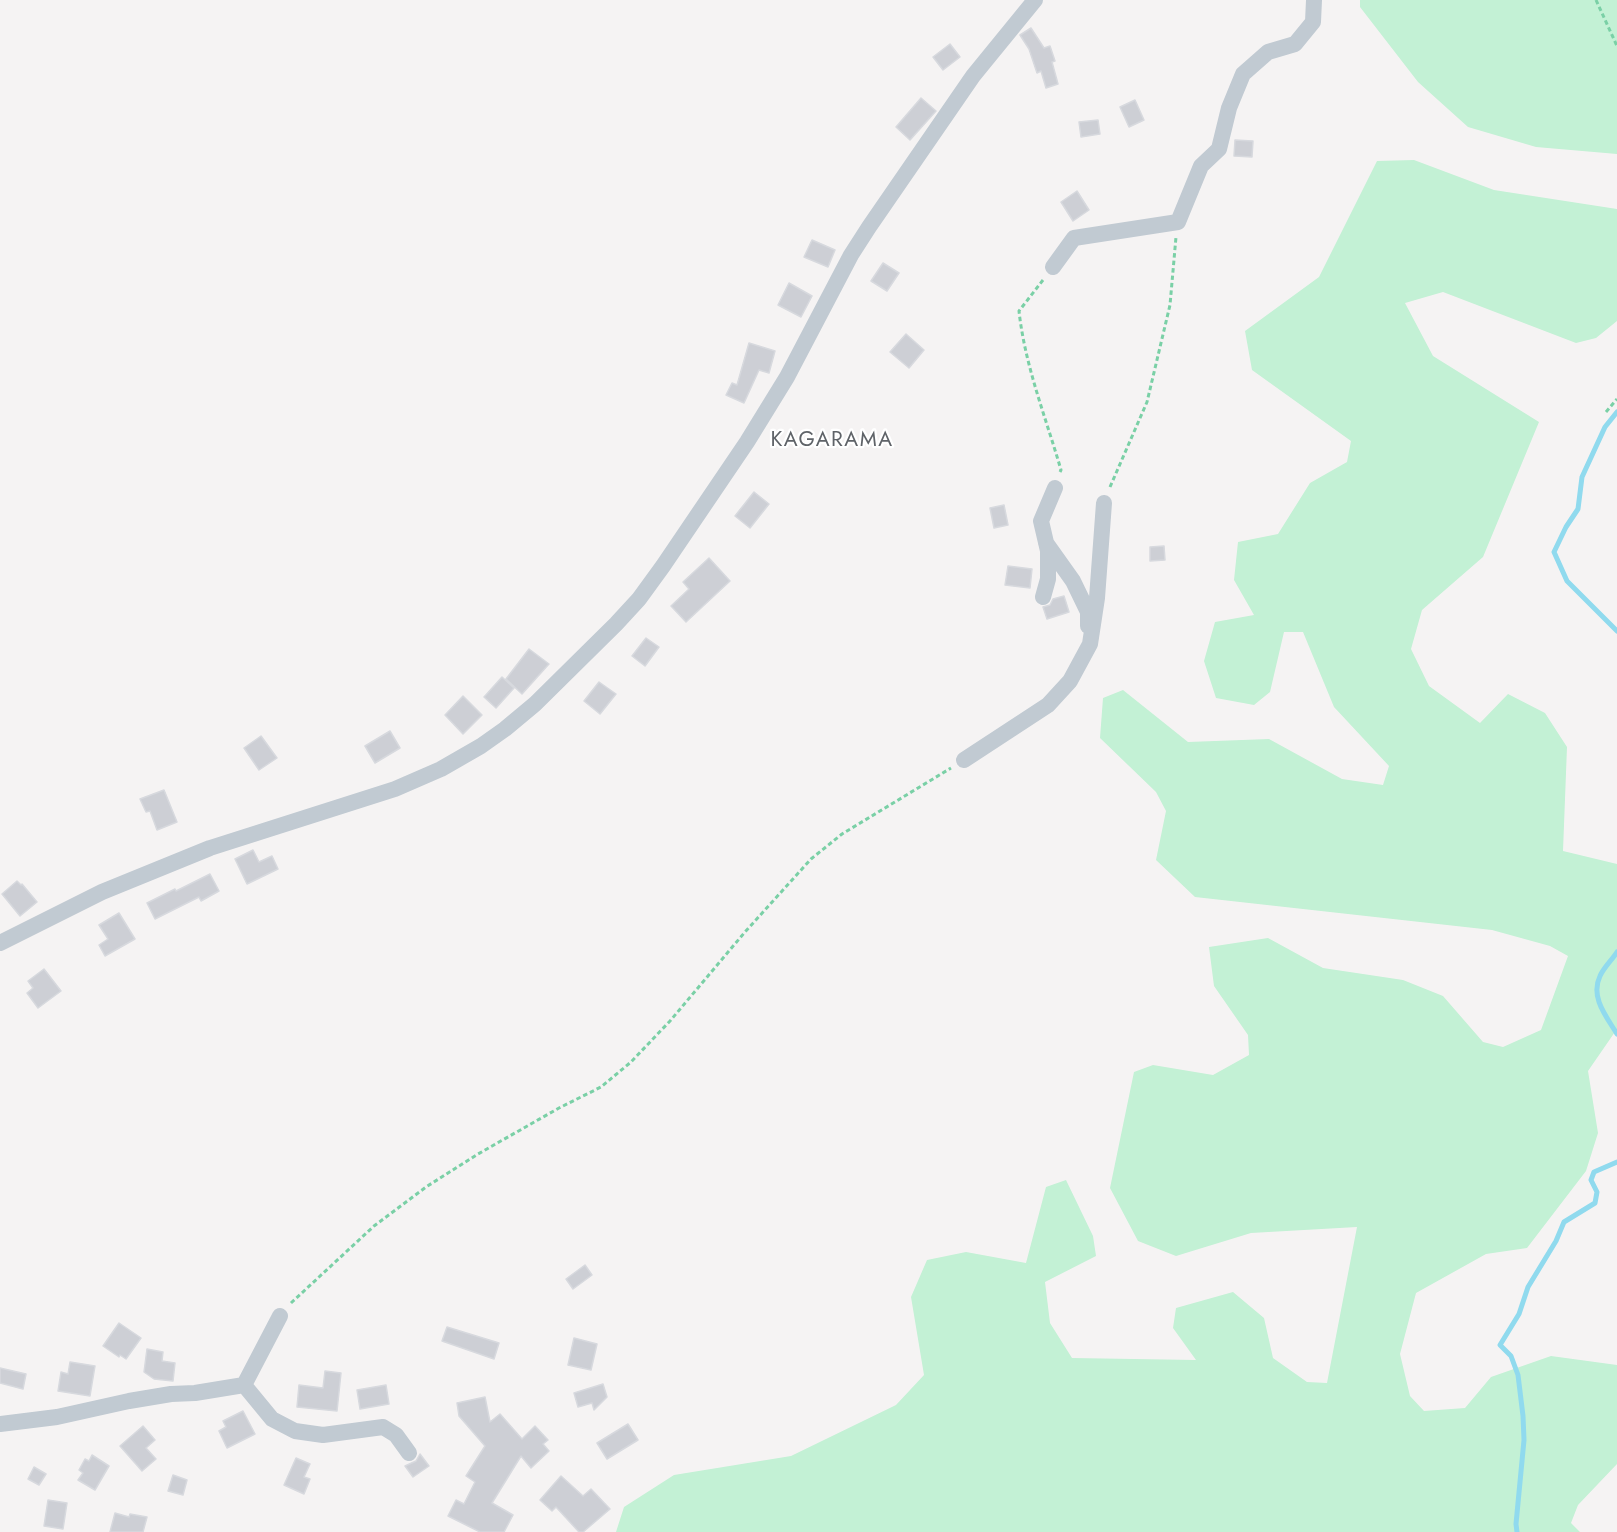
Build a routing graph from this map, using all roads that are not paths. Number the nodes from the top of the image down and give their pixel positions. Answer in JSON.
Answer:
{"nodes":[{"id":1,"x":1314,"y":0,"type":"edge"},
{"id":2,"x":1033,"y":1,"type":"edge"},
{"id":3,"x":1053,"y":267,"type":"road end"},
{"id":4,"x":1055,"y":488,"type":"road end"},
{"id":5,"x":1104,"y":503,"type":"road end"},
{"id":6,"x":1046,"y":543,"type":"junction"},
{"id":7,"x":1043,"y":597,"type":"dead end"},
{"id":8,"x":1090,"y":644,"type":"junction"},
{"id":9,"x":964,"y":760,"type":"road end"},
{"id":10,"x":0,"y":943,"type":"edge"},
{"id":11,"x":280,"y":1316,"type":"road end"},
{"id":12,"x":244,"y":1385,"type":"junction"},
{"id":13,"x":0,"y":1424,"type":"edge"},
{"id":14,"x":410,"y":1453,"type":"dead end"}],
"edges":[{"from":1,"to":3,"type":"street"},
{"from":2,"to":10,"type":"street"},
{"from":4,"to":6,"type":"street"},
{"from":5,"to":8,"type":"street"},
{"from":6,"to":7,"type":"street"},
{"from":6,"to":8,"type":"street"},
{"from":8,"to":9,"type":"street"},
{"from":11,"to":12,"type":"street"},
{"from":12,"to":13,"type":"street"},
{"from":12,"to":14,"type":"street"}]}
